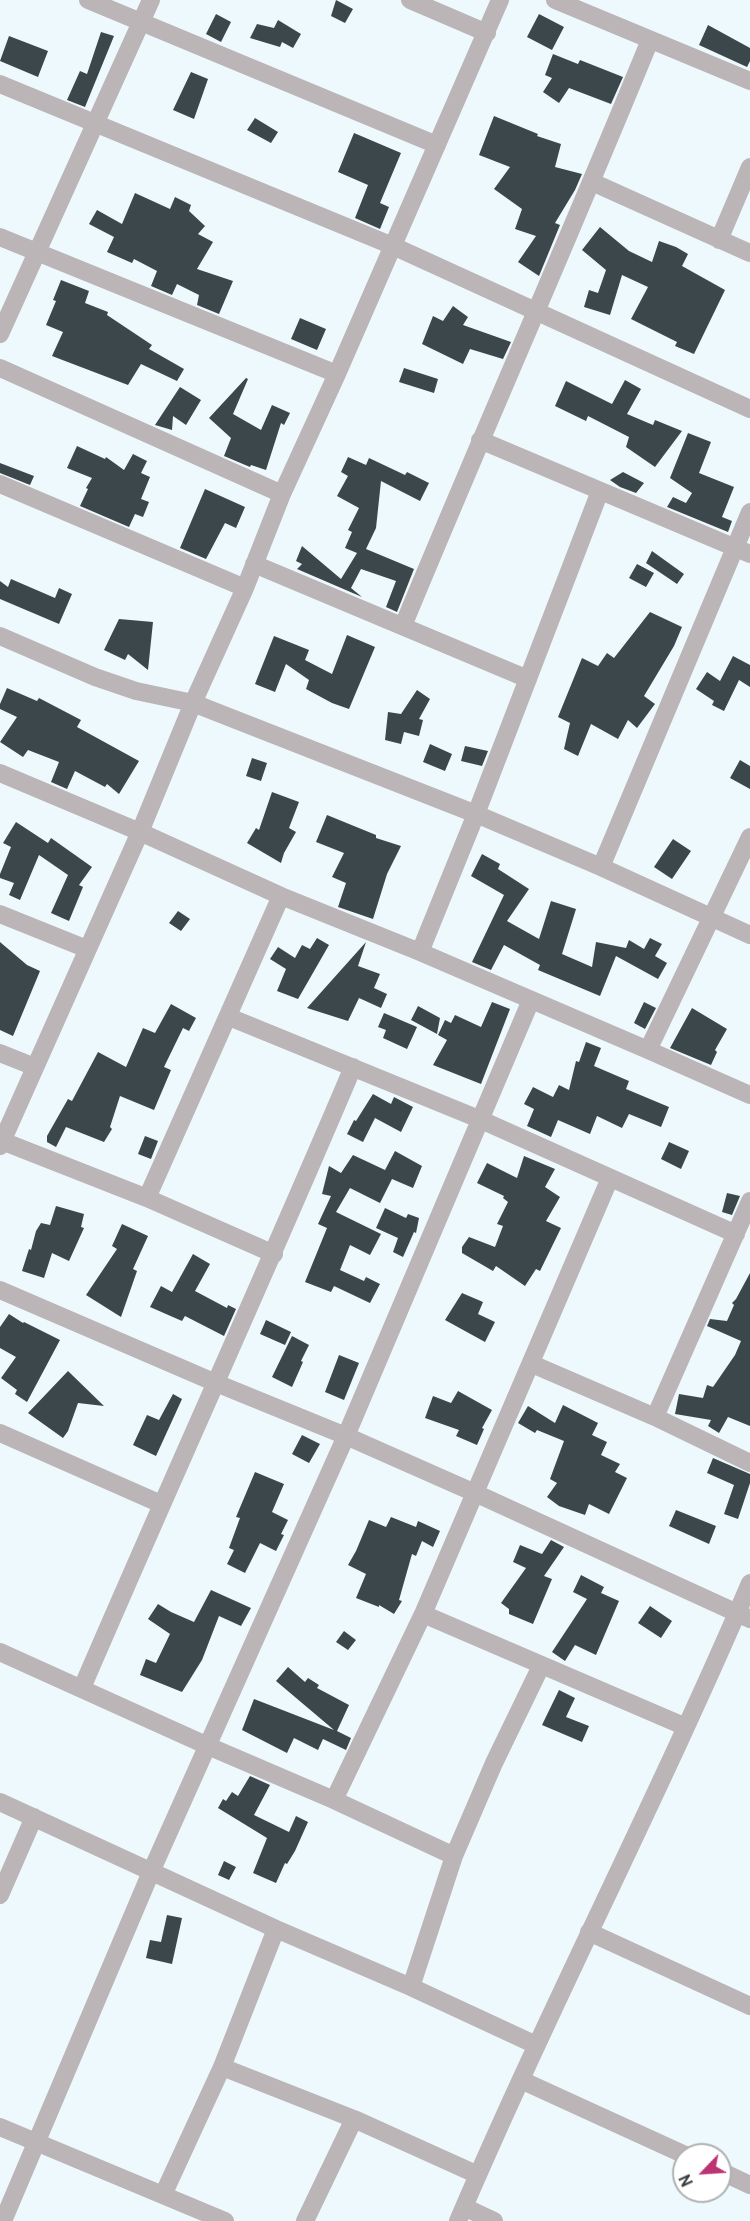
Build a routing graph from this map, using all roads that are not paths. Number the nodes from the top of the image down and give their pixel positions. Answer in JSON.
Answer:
{"nodes":[{"id":1,"x":88,"y":0,"type":"edge"},
{"id":2,"x":151,"y":0,"type":"edge"},
{"id":3,"x":410,"y":0,"type":"edge"},
{"id":4,"x":500,"y":0,"type":"edge"},
{"id":5,"x":555,"y":0,"type":"edge"},
{"id":6,"x":142,"y":23,"type":"junction"},
{"id":7,"x":487,"y":33,"type":"junction"},
{"id":8,"x":650,"y":40,"type":"junction"},
{"id":9,"x":750,"y":81,"type":"edge"},
{"id":10,"x":0,"y":84,"type":"edge"},
{"id":11,"x":95,"y":124,"type":"junction"},
{"id":12,"x":437,"y":146,"type":"junction"},
{"id":13,"x":750,"y":167,"type":"edge"},
{"id":14,"x":592,"y":182,"type":"junction"},
{"id":15,"x":0,"y":237,"type":"edge"},
{"id":16,"x":719,"y":240,"type":"junction"},
{"id":17,"x":393,"y":246,"type":"junction"},
{"id":18,"x":750,"y":253,"type":"edge"},
{"id":19,"x":38,"y":254,"type":"junction"},
{"id":20,"x":535,"y":311,"type":"junction"},
{"id":21,"x":0,"y":334,"type":"edge"},
{"id":22,"x":0,"y":368,"type":"edge"},
{"id":23,"x":337,"y":374,"type":"junction"},
{"id":24,"x":750,"y":409,"type":"edge"},
{"id":25,"x":480,"y":441,"type":"junction"},
{"id":26,"x":0,"y":484,"type":"edge"},
{"id":27,"x":600,"y":491,"type":"junction"},
{"id":28,"x":282,"y":494,"type":"junction"},
{"id":29,"x":750,"y":512,"type":"edge"},
{"id":30,"x":742,"y":550,"type":"edge"},
{"id":31,"x":254,"y":564,"type":"junction"},
{"id":32,"x":245,"y":588,"type":"junction"},
{"id":33,"x":403,"y":626,"type":"junction"},
{"id":34,"x":0,"y":636,"type":"edge"},
{"id":35,"x":528,"y":680,"type":"junction"},
{"id":36,"x":193,"y":703,"type":"junction"},
{"id":37,"x":0,"y":773,"type":"edge"},
{"id":38,"x":476,"y":814,"type":"junction"},
{"id":39,"x":140,"y":832,"type":"junction"},
{"id":40,"x":750,"y":837,"type":"edge"},
{"id":41,"x":601,"y":867,"type":"junction"},
{"id":42,"x":281,"y":896,"type":"junction"},
{"id":43,"x":0,"y":914,"type":"edge"},
{"id":44,"x":710,"y":917,"type":"junction"},
{"id":45,"x":750,"y":935,"type":"edge"},
{"id":46,"x":87,"y":949,"type":"junction"},
{"id":47,"x":420,"y":952,"type":"junction"},
{"id":48,"x":531,"y":1000,"type":"junction"},
{"id":49,"x":229,"y":1017,"type":"junction"},
{"id":50,"x":648,"y":1050,"type":"junction"},
{"id":51,"x":0,"y":1053,"type":"edge"},
{"id":52,"x":35,"y":1066,"type":"junction"},
{"id":53,"x":353,"y":1067,"type":"junction"},
{"id":54,"x":750,"y":1095,"type":"edge"},
{"id":55,"x":479,"y":1119,"type":"junction"},
{"id":56,"x":1,"y":1144,"type":"edge"},
{"id":57,"x":610,"y":1178,"type":"junction"},
{"id":58,"x":147,"y":1198,"type":"junction"},
{"id":59,"x":750,"y":1201,"type":"edge"},
{"id":60,"x":736,"y":1234,"type":"junction"},
{"id":61,"x":274,"y":1254,"type":"junction"},
{"id":62,"x":0,"y":1290,"type":"edge"},
{"id":63,"x":532,"y":1364,"type":"junction"},
{"id":64,"x":216,"y":1383,"type":"junction"},
{"id":65,"x":655,"y":1417,"type":"junction"},
{"id":66,"x":0,"y":1433,"type":"edge"},
{"id":67,"x":346,"y":1436,"type":"junction"},
{"id":68,"x":750,"y":1463,"type":"edge"},
{"id":69,"x":475,"y":1492,"type":"junction"},
{"id":70,"x":161,"y":1504,"type":"junction"},
{"id":71,"x":750,"y":1583,"type":"edge"},
{"id":72,"x":423,"y":1614,"type":"junction"},
{"id":73,"x":744,"y":1616,"type":"edge"},
{"id":74,"x":0,"y":1652,"type":"edge"},
{"id":75,"x":541,"y":1666,"type":"junction"},
{"id":76,"x":82,"y":1688,"type":"junction"},
{"id":77,"x":686,"y":1727,"type":"junction"},
{"id":78,"x":208,"y":1746,"type":"junction"},
{"id":79,"x":334,"y":1800,"type":"junction"},
{"id":80,"x":0,"y":1802,"type":"edge"},
{"id":81,"x":34,"y":1817,"type":"junction"},
{"id":82,"x":454,"y":1856,"type":"junction"},
{"id":83,"x":150,"y":1872,"type":"junction"},
{"id":84,"x":0,"y":1895,"type":"edge"},
{"id":85,"x":276,"y":1929,"type":"junction"},
{"id":86,"x":589,"y":1932,"type":"junction"},
{"id":87,"x":411,"y":1987,"type":"junction"},
{"id":88,"x":750,"y":2006,"type":"edge"},
{"id":89,"x":536,"y":2045,"type":"junction"},
{"id":90,"x":222,"y":2067,"type":"junction"},
{"id":91,"x":520,"y":2080,"type":"junction"},
{"id":92,"x":354,"y":2119,"type":"junction"},
{"id":93,"x":0,"y":2127,"type":"edge"},
{"id":94,"x":38,"y":2144,"type":"junction"},
{"id":95,"x":672,"y":2149,"type":"edge"},
{"id":96,"x":478,"y":2175,"type":"junction"},
{"id":97,"x":732,"y":2177,"type":"edge"},
{"id":98,"x":750,"y":2185,"type":"edge"},
{"id":99,"x":163,"y":2195,"type":"junction"},
{"id":100,"x":461,"y":2214,"type":"edge"},
{"id":101,"x":3,"y":2221,"type":"edge"},
{"id":102,"x":225,"y":2221,"type":"edge"},
{"id":103,"x":305,"y":2221,"type":"edge"},
{"id":104,"x":494,"y":2221,"type":"edge"}],
"edges":[{"from":1,"to":6,"type":"street"},
{"from":2,"to":6,"type":"street"},
{"from":3,"to":7,"type":"street"},
{"from":4,"to":7,"type":"street"},
{"from":5,"to":8,"type":"street"},
{"from":6,"to":11,"type":"street"},
{"from":6,"to":12,"type":"street"},
{"from":7,"to":12,"type":"street"},
{"from":8,"to":9,"type":"street"},
{"from":8,"to":14,"type":"street"},
{"from":10,"to":11,"type":"street"},
{"from":11,"to":17,"type":"street"},
{"from":11,"to":19,"type":"street"},
{"from":12,"to":17,"type":"street"},
{"from":13,"to":16,"type":"street"},
{"from":14,"to":16,"type":"street"},
{"from":14,"to":20,"type":"street"},
{"from":15,"to":19,"type":"street"},
{"from":16,"to":18,"type":"street"},
{"from":17,"to":20,"type":"street"},
{"from":17,"to":23,"type":"street"},
{"from":19,"to":21,"type":"street"},
{"from":19,"to":23,"type":"street"},
{"from":20,"to":24,"type":"street"},
{"from":20,"to":25,"type":"street"},
{"from":22,"to":28,"type":"street"},
{"from":23,"to":28,"type":"street"},
{"from":25,"to":27,"type":"street"},
{"from":25,"to":33,"type":"street"},
{"from":26,"to":32,"type":"street"},
{"from":27,"to":30,"type":"street"},
{"from":27,"to":35,"type":"street"},
{"from":28,"to":31,"type":"street"},
{"from":29,"to":30,"type":"street"},
{"from":30,"to":41,"type":"street"},
{"from":31,"to":32,"type":"street"},
{"from":31,"to":33,"type":"street"},
{"from":32,"to":36,"type":"street"},
{"from":33,"to":35,"type":"street"},
{"from":34,"to":36,"type":"street"},
{"from":35,"to":38,"type":"street"},
{"from":36,"to":38,"type":"street"},
{"from":36,"to":39,"type":"street"},
{"from":37,"to":39,"type":"street"},
{"from":38,"to":41,"type":"street"},
{"from":38,"to":47,"type":"street"},
{"from":39,"to":42,"type":"street"},
{"from":39,"to":46,"type":"street"},
{"from":40,"to":44,"type":"street"},
{"from":41,"to":44,"type":"street"},
{"from":42,"to":47,"type":"street"},
{"from":42,"to":49,"type":"street"},
{"from":43,"to":46,"type":"street"},
{"from":44,"to":45,"type":"street"},
{"from":44,"to":50,"type":"street"},
{"from":46,"to":52,"type":"street"},
{"from":47,"to":48,"type":"street"},
{"from":48,"to":50,"type":"street"},
{"from":48,"to":55,"type":"street"},
{"from":49,"to":53,"type":"street"},
{"from":49,"to":58,"type":"street"},
{"from":50,"to":54,"type":"street"},
{"from":51,"to":52,"type":"street"},
{"from":52,"to":56,"type":"street"},
{"from":53,"to":55,"type":"street"},
{"from":53,"to":61,"type":"street"},
{"from":55,"to":57,"type":"street"},
{"from":55,"to":67,"type":"street"},
{"from":56,"to":58,"type":"street"},
{"from":57,"to":60,"type":"street"},
{"from":57,"to":63,"type":"street"},
{"from":58,"to":61,"type":"street"},
{"from":59,"to":60,"type":"street"},
{"from":60,"to":65,"type":"street"},
{"from":61,"to":64,"type":"street"},
{"from":62,"to":64,"type":"street"},
{"from":63,"to":65,"type":"street"},
{"from":63,"to":69,"type":"street"},
{"from":64,"to":67,"type":"street"},
{"from":64,"to":70,"type":"street"},
{"from":65,"to":68,"type":"street"},
{"from":66,"to":70,"type":"street"},
{"from":67,"to":69,"type":"street"},
{"from":67,"to":78,"type":"street"},
{"from":69,"to":72,"type":"street"},
{"from":69,"to":73,"type":"street"},
{"from":70,"to":76,"type":"street"},
{"from":71,"to":73,"type":"street"},
{"from":72,"to":75,"type":"street"},
{"from":72,"to":79,"type":"street"},
{"from":73,"to":77,"type":"street"},
{"from":74,"to":76,"type":"street"},
{"from":75,"to":77,"type":"street"},
{"from":75,"to":82,"type":"street"},
{"from":76,"to":78,"type":"street"},
{"from":77,"to":86,"type":"street"},
{"from":78,"to":79,"type":"street"},
{"from":78,"to":83,"type":"street"},
{"from":79,"to":82,"type":"street"},
{"from":80,"to":81,"type":"street"},
{"from":81,"to":83,"type":"street"},
{"from":81,"to":84,"type":"street"},
{"from":82,"to":87,"type":"street"},
{"from":83,"to":85,"type":"street"},
{"from":83,"to":94,"type":"street"},
{"from":85,"to":87,"type":"street"},
{"from":85,"to":90,"type":"street"},
{"from":86,"to":88,"type":"street"},
{"from":86,"to":89,"type":"street"},
{"from":87,"to":89,"type":"street"},
{"from":89,"to":91,"type":"street"},
{"from":90,"to":92,"type":"street"},
{"from":90,"to":99,"type":"street"},
{"from":91,"to":95,"type":"street"},
{"from":91,"to":96,"type":"street"},
{"from":92,"to":96,"type":"street"},
{"from":92,"to":103,"type":"street"},
{"from":93,"to":94,"type":"street"},
{"from":94,"to":99,"type":"street"},
{"from":94,"to":101,"type":"street"},
{"from":96,"to":100,"type":"street"},
{"from":97,"to":98,"type":"street"},
{"from":99,"to":102,"type":"street"},
{"from":100,"to":104,"type":"street"}]}
